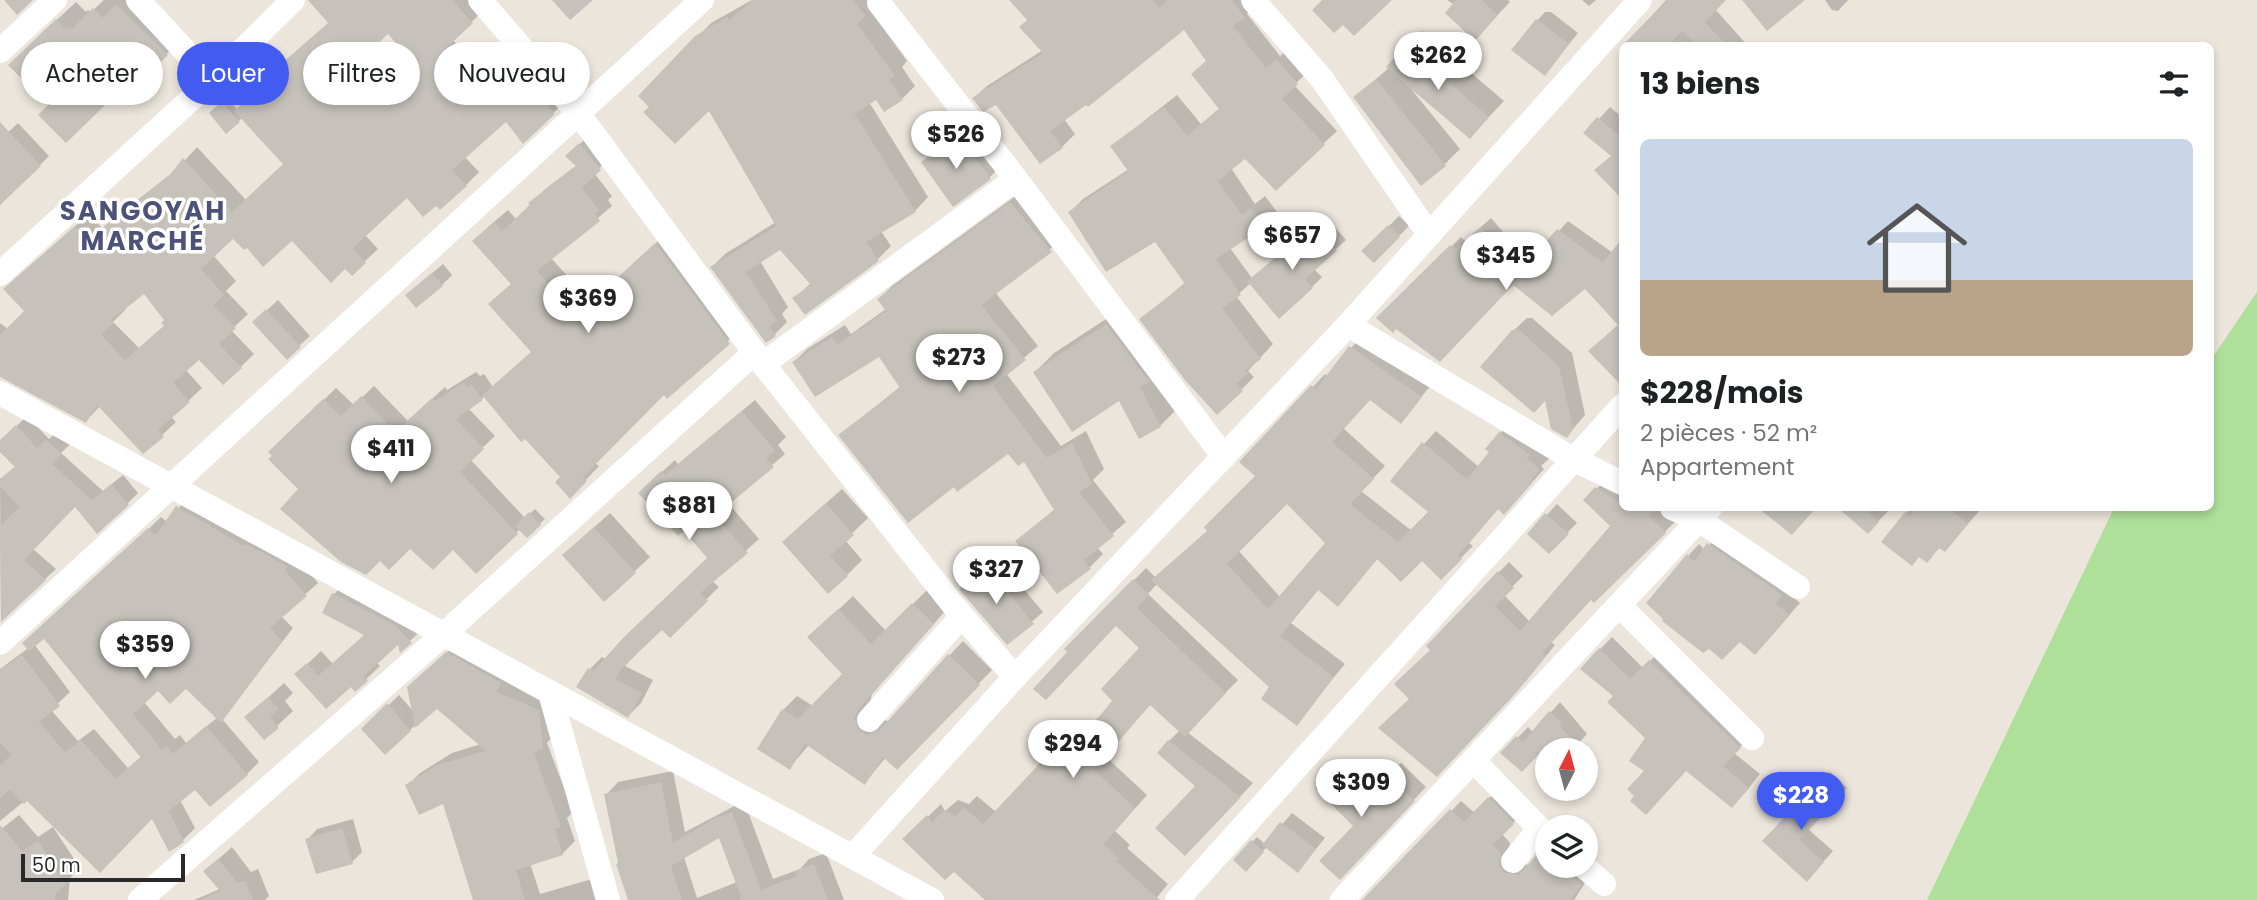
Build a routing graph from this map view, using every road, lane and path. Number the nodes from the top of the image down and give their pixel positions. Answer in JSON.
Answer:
{"nodes":[{"id":1,"x":55,"y":0,"type":"edge"},
{"id":2,"x":138,"y":0,"type":"edge"},
{"id":3,"x":293,"y":0,"type":"edge"},
{"id":4,"x":480,"y":0,"type":"edge"},
{"id":5,"x":702,"y":0,"type":"edge"},
{"id":6,"x":1254,"y":0,"type":"edge"},
{"id":7,"x":1640,"y":0,"type":"edge"},
{"id":8,"x":879,"y":3,"type":"dead end"},
{"id":9,"x":177,"y":42,"type":"edge"},
{"id":10,"x":250,"y":42,"type":"edge"},
{"id":11,"x":0,"y":51,"type":"edge"},
{"id":12,"x":185,"y":105,"type":"edge"},
{"id":13,"x":578,"y":113,"type":"junction"},
{"id":14,"x":1016,"y":178,"type":"junction"},
{"id":15,"x":1428,"y":233,"type":"junction"},
{"id":16,"x":0,"y":274,"type":"edge"},
{"id":17,"x":1349,"y":325,"type":"junction"},
{"id":18,"x":759,"y":359,"type":"junction"},
{"id":19,"x":0,"y":393,"type":"edge"},
{"id":20,"x":1619,"y":409,"type":"edge"},
{"id":21,"x":1224,"y":457,"type":"junction"},
{"id":22,"x":1573,"y":459,"type":"junction"},
{"id":23,"x":1619,"y":482,"type":"edge"},
{"id":24,"x":173,"y":487,"type":"junction"},
{"id":25,"x":1704,"y":514,"type":"edge"},
{"id":26,"x":1798,"y":587,"type":"dead end"},
{"id":27,"x":1619,"y":605,"type":"junction"},
{"id":28,"x":962,"y":617,"type":"junction"},
{"id":29,"x":444,"y":634,"type":"junction"},
{"id":30,"x":0,"y":643,"type":"edge"},
{"id":31,"x":1015,"y":677,"type":"junction"},
{"id":32,"x":550,"y":693,"type":"junction"},
{"id":33,"x":869,"y":720,"type":"dead end"},
{"id":34,"x":1752,"y":738,"type":"dead end"},
{"id":35,"x":1473,"y":760,"type":"junction"},
{"id":36,"x":1535,"y":825,"type":"edge"},
{"id":37,"x":1535,"y":840,"type":"edge"},
{"id":38,"x":853,"y":856,"type":"junction"},
{"id":39,"x":1513,"y":861,"type":"dead end"},
{"id":40,"x":1597,"y":878,"type":"edge"},
{"id":41,"x":1604,"y":884,"type":"dead end"},
{"id":42,"x":909,"y":893,"type":"edge"},
{"id":43,"x":140,"y":900,"type":"edge"},
{"id":44,"x":608,"y":900,"type":"edge"},
{"id":45,"x":932,"y":900,"type":"edge"},
{"id":46,"x":1177,"y":900,"type":"edge"},
{"id":47,"x":1342,"y":900,"type":"edge"}],
"edges":[{"from":1,"to":11,"type":"street"},
{"from":2,"to":9,"type":"street"},
{"from":3,"to":10,"type":"street"},
{"from":4,"to":13,"type":"street"},
{"from":5,"to":13,"type":"street"},
{"from":6,"to":15,"type":"street"},
{"from":7,"to":15,"type":"street"},
{"from":8,"to":14,"type":"street"},
{"from":12,"to":16,"type":"street"},
{"from":13,"to":18,"type":"street"},
{"from":13,"to":24,"type":"street"},
{"from":14,"to":18,"type":"street"},
{"from":14,"to":21,"type":"street"},
{"from":15,"to":17,"type":"street"},
{"from":17,"to":21,"type":"street"},
{"from":17,"to":22,"type":"street"},
{"from":18,"to":28,"type":"street"},
{"from":18,"to":29,"type":"street"},
{"from":19,"to":24,"type":"street"},
{"from":20,"to":22,"type":"street"},
{"from":21,"to":31,"type":"street"},
{"from":22,"to":23,"type":"street"},
{"from":22,"to":46,"type":"street"},
{"from":24,"to":29,"type":"street"},
{"from":24,"to":30,"type":"street"},
{"from":25,"to":26,"type":"street"},
{"from":25,"to":27,"type":"street"},
{"from":27,"to":34,"type":"street"},
{"from":27,"to":35,"type":"street"},
{"from":28,"to":31,"type":"street"},
{"from":28,"to":33,"type":"street"},
{"from":29,"to":32,"type":"street"},
{"from":29,"to":43,"type":"street"},
{"from":31,"to":38,"type":"street"},
{"from":32,"to":38,"type":"street"},
{"from":32,"to":44,"type":"street"},
{"from":35,"to":36,"type":"street"},
{"from":35,"to":47,"type":"street"},
{"from":37,"to":39,"type":"street"},
{"from":38,"to":42,"type":"street"},
{"from":40,"to":41,"type":"street"},
{"from":42,"to":45,"type":"street"}]}
